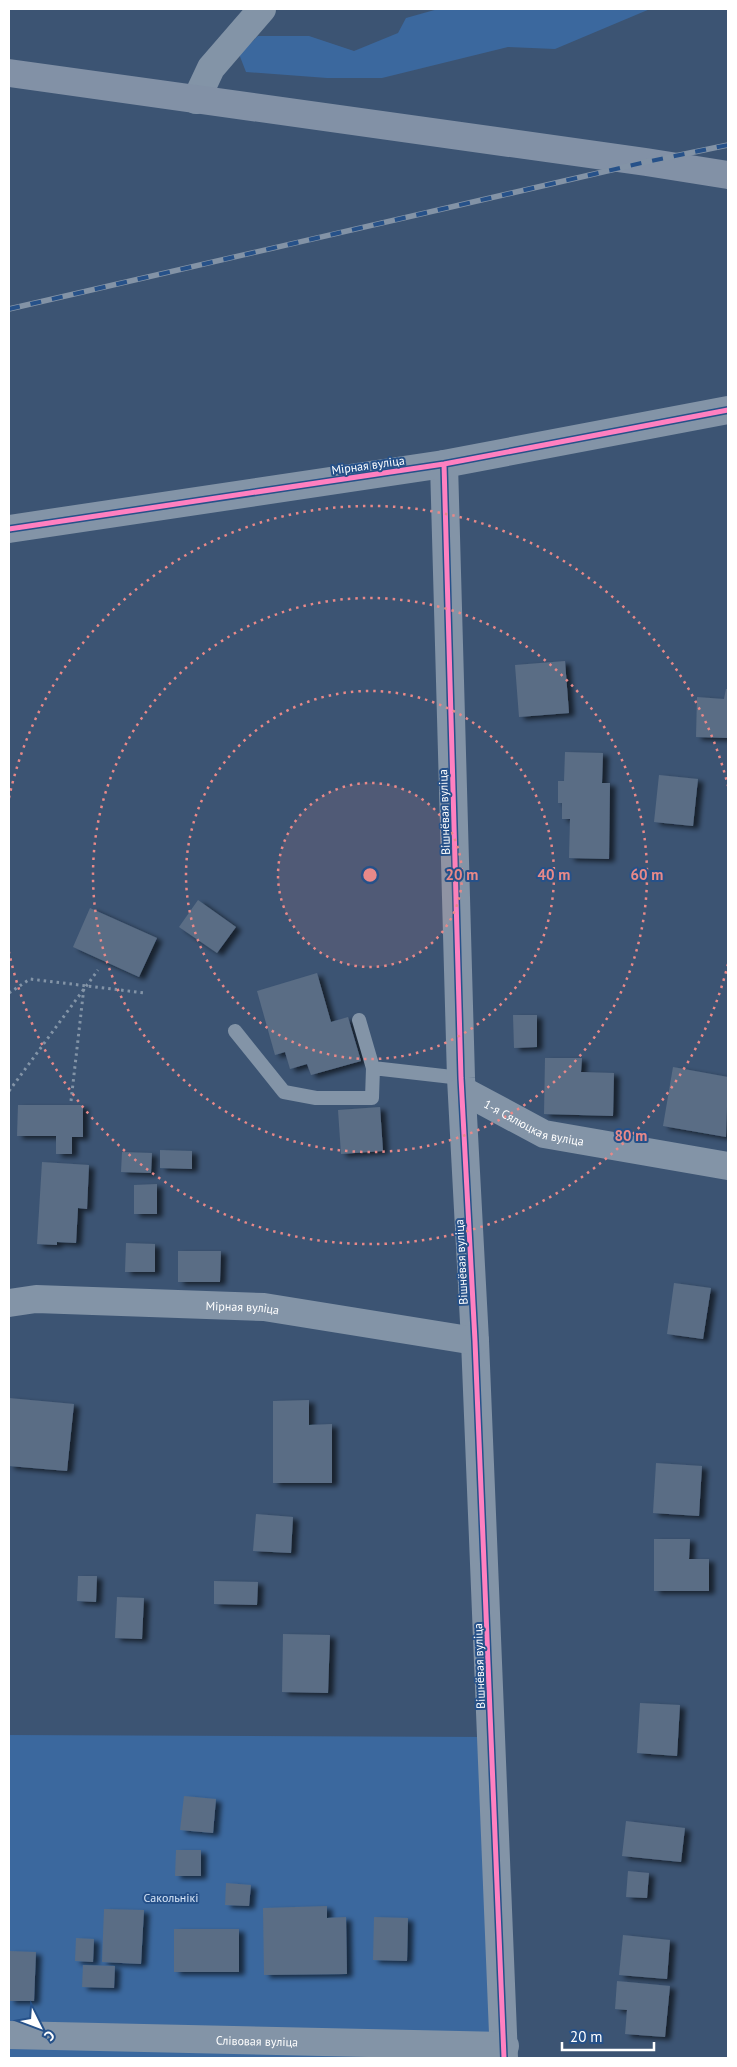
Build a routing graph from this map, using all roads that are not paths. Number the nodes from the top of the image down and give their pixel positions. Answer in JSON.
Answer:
{"nodes":[{"id":1,"x":262,"y":9,"type":"edge"},
{"id":2,"x":9,"y":74,"type":"edge"},
{"id":3,"x":196,"y":100,"type":"junction"},
{"id":4,"x":728,"y":175,"type":"edge"},
{"id":5,"x":728,"y":410,"type":"edge"},
{"id":6,"x":444,"y":464,"type":"junction"},
{"id":7,"x":9,"y":529,"type":"edge"},
{"id":8,"x":359,"y":1020,"type":"dead end"},
{"id":9,"x":235,"y":1031,"type":"dead end"},
{"id":10,"x":373,"y":1068,"type":"junction"},
{"id":11,"x":462,"y":1084,"type":"junction"},
{"id":12,"x":728,"y":1166,"type":"edge"},
{"id":13,"x":9,"y":1303,"type":"edge"},
{"id":14,"x":475,"y":1341,"type":"junction"},
{"id":15,"x":9,"y":2035,"type":"edge"},
{"id":16,"x":504,"y":2052,"type":"edge"}],
"edges":[{"from":1,"to":3,"type":"street"},
{"from":2,"to":3,"type":"main road"},
{"from":3,"to":4,"type":"main road"},
{"from":5,"to":6,"type":"street","name":"Мірная вуліца"},
{"from":6,"to":7,"type":"street","name":"Мірная вуліца"},
{"from":6,"to":11,"type":"street","name":"Вішнёвая вуліца"},
{"from":8,"to":10,"type":"lane"},
{"from":9,"to":10,"type":"lane"},
{"from":10,"to":11,"type":"lane"},
{"from":11,"to":12,"type":"street","name":"1-я Сялюцкая вуліца"},
{"from":11,"to":14,"type":"street","name":"Вішнёвая вуліца"},
{"from":13,"to":14,"type":"street","name":"Мірная вуліца"},
{"from":14,"to":16,"type":"street","name":"Вішнёвая вуліца"},
{"from":15,"to":16,"type":"street","name":"Слівовая вуліца"}]}
